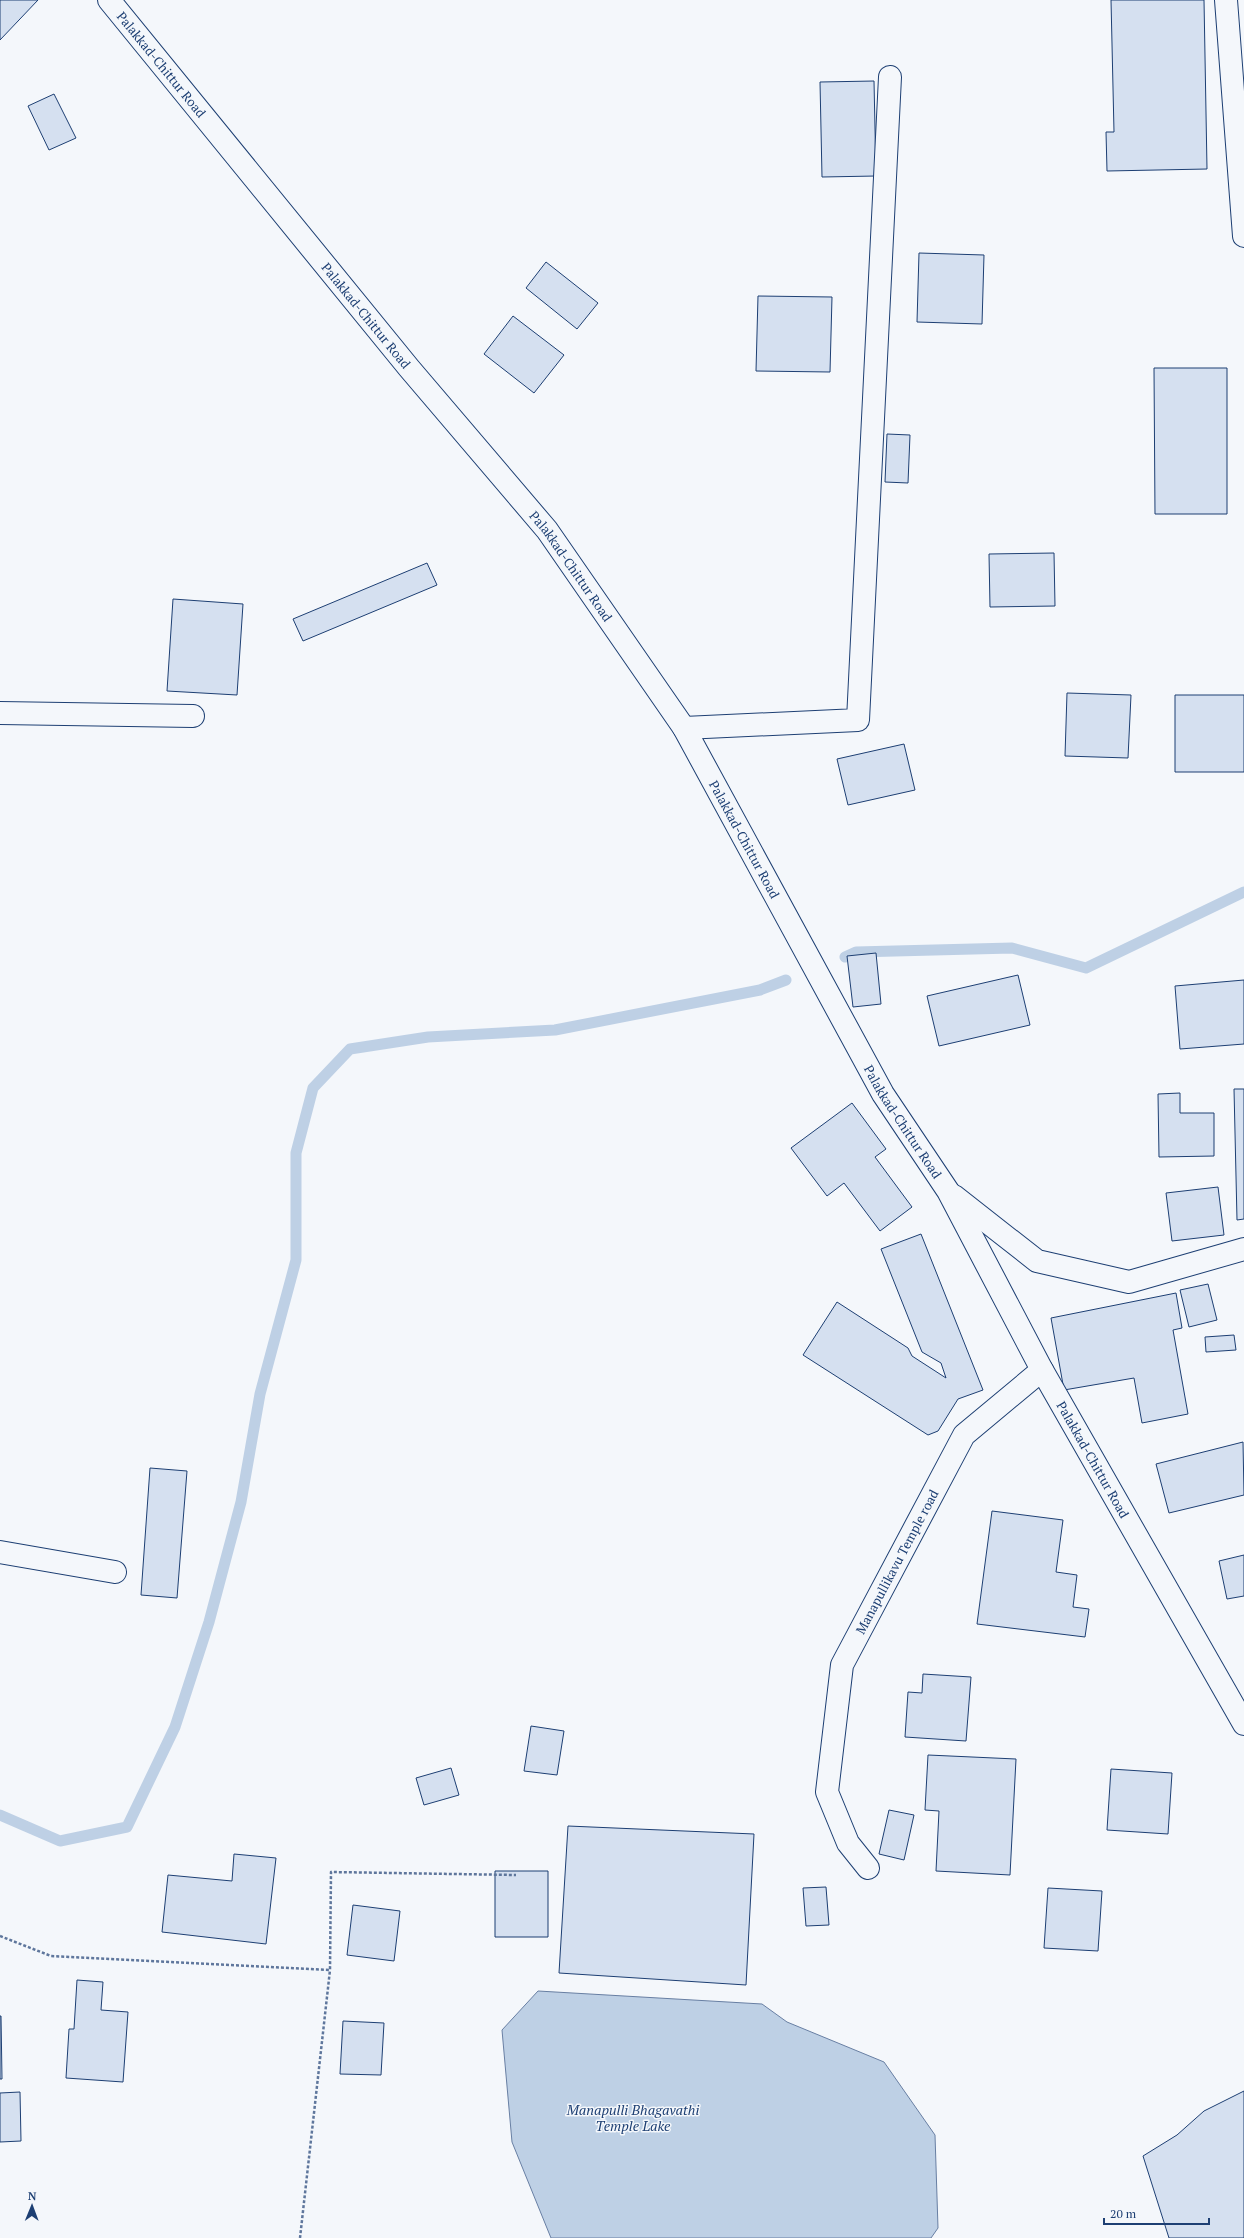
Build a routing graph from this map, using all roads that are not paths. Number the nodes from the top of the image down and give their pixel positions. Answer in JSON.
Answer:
{"nodes":[{"id":1,"x":109,"y":0,"type":"edge"},
{"id":2,"x":1226,"y":0,"type":"edge"},
{"id":3,"x":890,"y":77,"type":"dead end"},
{"id":4,"x":1244,"y":236,"type":"edge"},
{"id":5,"x":0,"y":713,"type":"edge"},
{"id":6,"x":193,"y":716,"type":"dead end"},
{"id":7,"x":684,"y":728,"type":"junction"},
{"id":8,"x":948,"y":1191,"type":"junction"},
{"id":9,"x":1244,"y":1249,"type":"edge"},
{"id":10,"x":1042,"y":1370,"type":"junction"},
{"id":11,"x":0,"y":1552,"type":"edge"},
{"id":12,"x":114,"y":1572,"type":"dead end"},
{"id":13,"x":1244,"y":1724,"type":"edge"},
{"id":14,"x":868,"y":1868,"type":"dead end"}],
"edges":[{"from":1,"to":7,"type":"main road","name":"Palakkad-Chittur Road"},
{"from":2,"to":4,"type":"main road"},
{"from":3,"to":7,"type":"main road"},
{"from":5,"to":6,"type":"main road"},
{"from":7,"to":8,"type":"main road","name":"Palakkad-Chittur Road"},
{"from":8,"to":9,"type":"main road","name":"Palakkad-Chittur Road"},
{"from":8,"to":10,"type":"main road","name":"Palakkad-Chittur Road"},
{"from":10,"to":13,"type":"main road","name":"Palakkad-Chittur Road"},
{"from":10,"to":14,"type":"main road","name":"Manapullikavu Temple road"},
{"from":11,"to":12,"type":"main road"}]}
